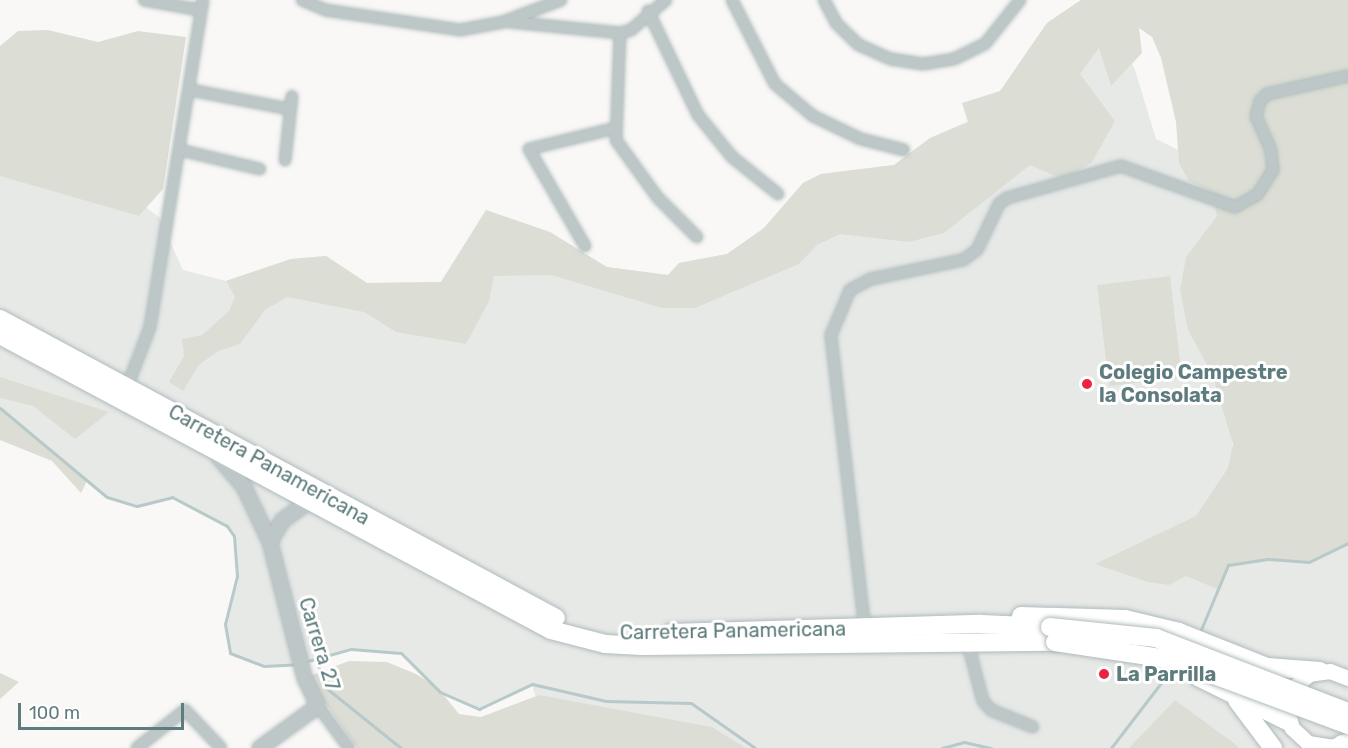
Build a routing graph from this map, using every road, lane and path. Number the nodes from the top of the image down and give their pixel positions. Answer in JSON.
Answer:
{"nodes":[{"id":1,"x":144,"y":0,"type":"edge"},
{"id":2,"x":302,"y":0,"type":"edge"},
{"id":3,"x":561,"y":0,"type":"edge"},
{"id":4,"x":666,"y":0,"type":"edge"},
{"id":5,"x":732,"y":0,"type":"edge"},
{"id":6,"x":824,"y":0,"type":"edge"},
{"id":7,"x":1020,"y":0,"type":"edge"},
{"id":8,"x":201,"y":5,"type":"edge"},
{"id":9,"x":540,"y":5,"type":"edge"},
{"id":10,"x":648,"y":11,"type":"junction"},
{"id":11,"x":503,"y":22,"type":"junction"},
{"id":12,"x":620,"y":33,"type":"junction"},
{"id":13,"x":1348,"y":76,"type":"edge"},
{"id":14,"x":190,"y":90,"type":"junction"},
{"id":15,"x":292,"y":96,"type":"dead end"},
{"id":16,"x":290,"y":108,"type":"junction"},
{"id":17,"x":616,"y":128,"type":"junction"},
{"id":18,"x":180,"y":150,"type":"junction"},
{"id":19,"x":904,"y":150,"type":"dead end"},
{"id":20,"x":285,"y":160,"type":"dead end"},
{"id":21,"x":260,"y":169,"type":"dead end"},
{"id":22,"x":778,"y":194,"type":"dead end"},
{"id":23,"x":697,"y":237,"type":"dead end"},
{"id":24,"x":585,"y":246,"type":"dead end"},
{"id":25,"x":0,"y":319,"type":"edge"},
{"id":26,"x":0,"y":335,"type":"edge"},
{"id":27,"x":127,"y":387,"type":"junction"},
{"id":28,"x":214,"y":451,"type":"junction"},
{"id":29,"x":308,"y":501,"type":"junction"},
{"id":30,"x":270,"y":542,"type":"junction"},
{"id":31,"x":981,"y":624,"type":"junction"},
{"id":32,"x":865,"y":630,"type":"junction"},
{"id":33,"x":1053,"y":635,"type":"junction"},
{"id":34,"x":1003,"y":642,"type":"junction"},
{"id":35,"x":968,"y":644,"type":"junction"},
{"id":36,"x":1320,"y":671,"type":"junction"},
{"id":37,"x":1348,"y":678,"type":"edge"},
{"id":38,"x":1230,"y":692,"type":"junction"},
{"id":39,"x":318,"y":706,"type":"junction"},
{"id":40,"x":1348,"y":712,"type":"edge"},
{"id":41,"x":1348,"y":725,"type":"edge"},
{"id":42,"x":1033,"y":728,"type":"dead end"},
{"id":43,"x":1295,"y":735,"type":"edge"},
{"id":44,"x":1343,"y":744,"type":"edge"},
{"id":45,"x":137,"y":748,"type":"edge"},
{"id":46,"x":221,"y":748,"type":"edge"},
{"id":47,"x":260,"y":748,"type":"edge"},
{"id":48,"x":348,"y":748,"type":"edge"},
{"id":49,"x":1273,"y":748,"type":"edge"}],
"edges":[{"from":1,"to":8,"type":"street"},
{"from":2,"to":11,"type":"street"},
{"from":3,"to":9,"type":"street"},
{"from":4,"to":10,"type":"street"},
{"from":5,"to":19,"type":"street"},
{"from":6,"to":7,"type":"street"},
{"from":8,"to":14,"type":"street"},
{"from":9,"to":11,"type":"street"},
{"from":10,"to":12,"type":"street"},
{"from":10,"to":22,"type":"street"},
{"from":11,"to":12,"type":"street"},
{"from":12,"to":17,"type":"street"},
{"from":13,"to":32,"type":"street"},
{"from":14,"to":16,"type":"street"},
{"from":14,"to":18,"type":"street"},
{"from":15,"to":16,"type":"street"},
{"from":16,"to":20,"type":"street"},
{"from":17,"to":23,"type":"street"},
{"from":17,"to":24,"type":"street"},
{"from":18,"to":21,"type":"street"},
{"from":18,"to":27,"type":"street"},
{"from":25,"to":27,"type":"highway","name":"Carretera Panamericana"},
{"from":26,"to":28,"type":"highway","name":"Carretera Panamericana"},
{"from":27,"to":32,"type":"highway","name":"Carretera Panamericana"},
{"from":28,"to":29,"type":"highway","name":"Carretera Panamericana"},
{"from":28,"to":30,"type":"street","name":"Carrera 27"},
{"from":29,"to":30,"type":"street"},
{"from":29,"to":35,"type":"highway","name":"Carretera Panamericana"},
{"from":30,"to":39,"type":"street","name":"Carrera 27"},
{"from":31,"to":32,"type":"highway","name":"Carretera Panamericana"},
{"from":31,"to":33,"type":"highway","name":"Carretera Panamericana"},
{"from":31,"to":36,"type":"highway"},
{"from":33,"to":34,"type":"highway","name":"Carretera Panamericana"},
{"from":33,"to":40,"type":"highway","name":"Carretera Panamericana","bridge":true},
{"from":33,"to":41,"type":"highway","name":"Carretera Panamericana","bridge":true},
{"from":34,"to":35,"type":"highway","name":"Carretera Panamericana"},
{"from":34,"to":38,"type":"highway"},
{"from":35,"to":42,"type":"street"},
{"from":36,"to":37,"type":"main road"},
{"from":36,"to":43,"type":"main road"},
{"from":38,"to":43,"type":"highway"},
{"from":38,"to":49,"type":"highway"},
{"from":39,"to":47,"type":"street"},
{"from":39,"to":48,"type":"street","name":"Carrera 27"},
{"from":43,"to":44,"type":"main road"},
{"from":45,"to":46,"type":"street"}]}
